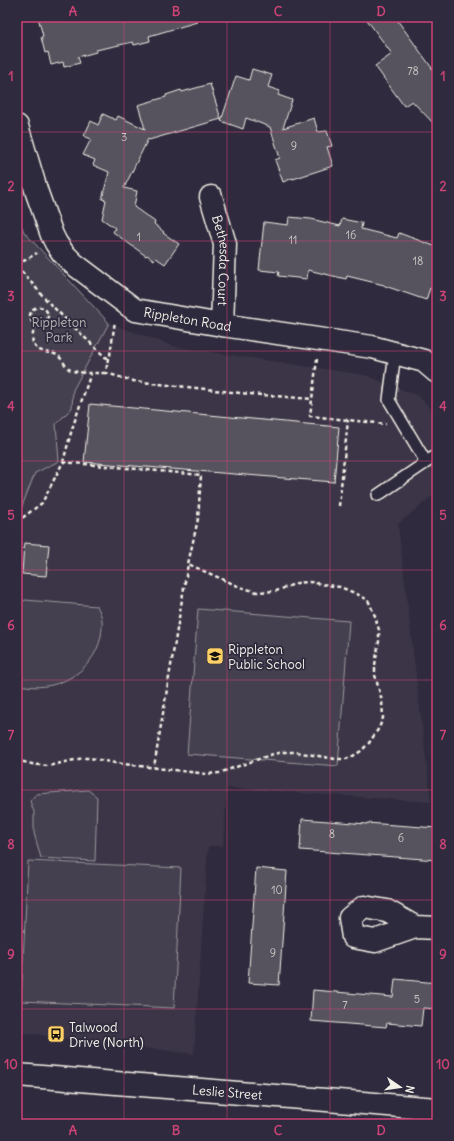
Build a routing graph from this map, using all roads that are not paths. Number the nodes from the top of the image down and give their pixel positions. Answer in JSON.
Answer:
{"nodes":[{"id":1,"x":17,"y":126,"type":"edge"},
{"id":2,"x":211,"y":197,"type":"dead end"},
{"id":3,"x":222,"y":325,"type":"junction"},
{"id":4,"x":395,"y":353,"type":"junction"},
{"id":5,"x":437,"y":372,"type":"edge"},
{"id":6,"x":437,"y":454,"type":"edge"},
{"id":7,"x":426,"y":462,"type":"junction"},
{"id":8,"x":378,"y":495,"type":"dead end"},
{"id":9,"x":415,"y":927,"type":"dead end"},
{"id":10,"x":437,"y":928,"type":"edge"},
{"id":11,"x":17,"y":1075,"type":"edge"},
{"id":12,"x":437,"y":1109,"type":"edge"}],
"edges":[{"from":1,"to":3,"type":"street","name":"Rippleton Road"},
{"from":2,"to":3,"type":"street","name":"Bethesda Court"},
{"from":3,"to":4,"type":"street","name":"Rippleton Road"},
{"from":4,"to":5,"type":"street","name":"Rippleton Road"},
{"from":4,"to":7,"type":"lane"},
{"from":6,"to":7,"type":"lane"},
{"from":7,"to":8,"type":"lane"},
{"from":9,"to":10,"type":"street"},
{"from":11,"to":12,"type":"street","name":"Leslie Street"}]}
